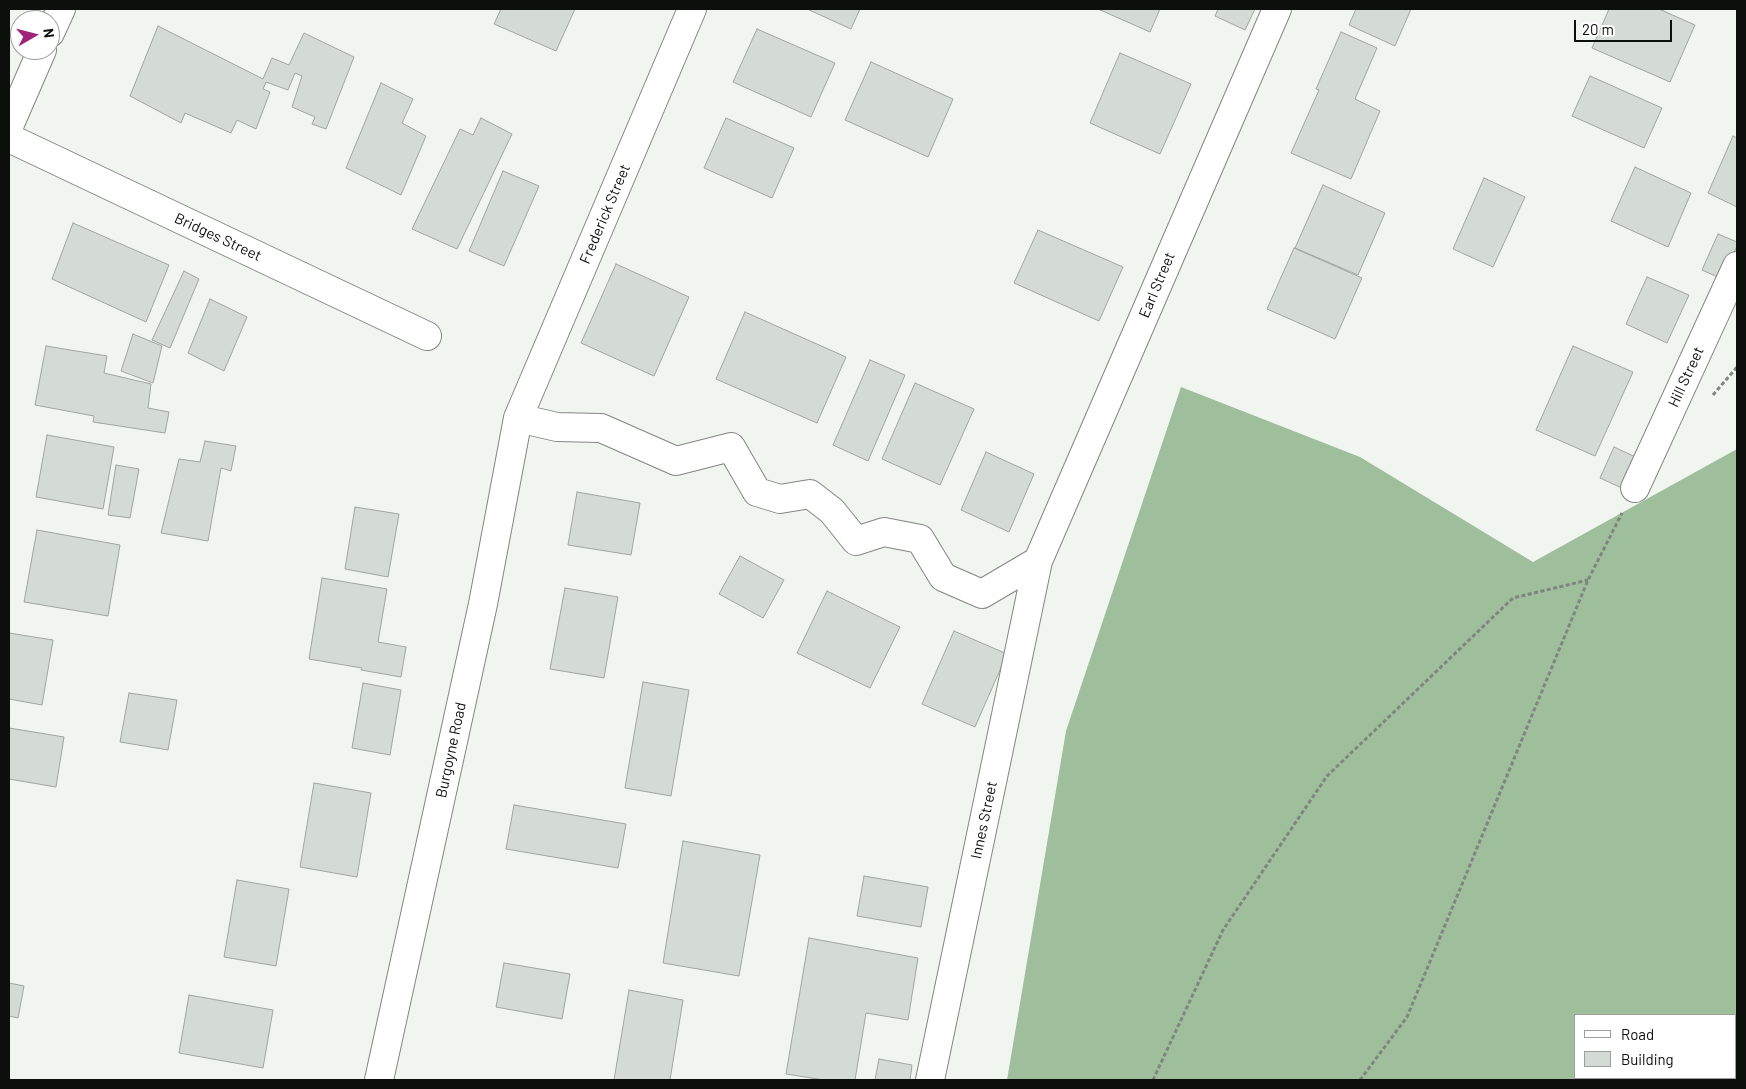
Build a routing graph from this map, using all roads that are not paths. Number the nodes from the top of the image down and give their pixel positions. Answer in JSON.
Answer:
{"nodes":[{"id":1,"x":692,"y":9,"type":"edge"},
{"id":2,"x":1277,"y":9,"type":"edge"},
{"id":3,"x":38,"y":60,"type":"edge"},
{"id":4,"x":9,"y":126,"type":"edge"},
{"id":5,"x":9,"y":138,"type":"edge"},
{"id":6,"x":1737,"y":266,"type":"edge"},
{"id":7,"x":427,"y":336,"type":"dead end"},
{"id":8,"x":518,"y":418,"type":"junction"},
{"id":9,"x":1636,"y":488,"type":"road end"},
{"id":10,"x":1038,"y":561,"type":"junction"},
{"id":11,"x":378,"y":1080,"type":"edge"},
{"id":12,"x":930,"y":1080,"type":"edge"}],
"edges":[{"from":1,"to":8,"type":"street","name":"Frederick Street"},
{"from":2,"to":10,"type":"street","name":"Earl Street"},
{"from":3,"to":4,"type":"street"},
{"from":5,"to":7,"type":"street","name":"Bridges Street"},
{"from":6,"to":9,"type":"street","name":"Hill Street"},
{"from":8,"to":10,"type":"street"},
{"from":8,"to":11,"type":"street","name":"Burgoyne Road"},
{"from":10,"to":12,"type":"street","name":"Innes Street"}]}
